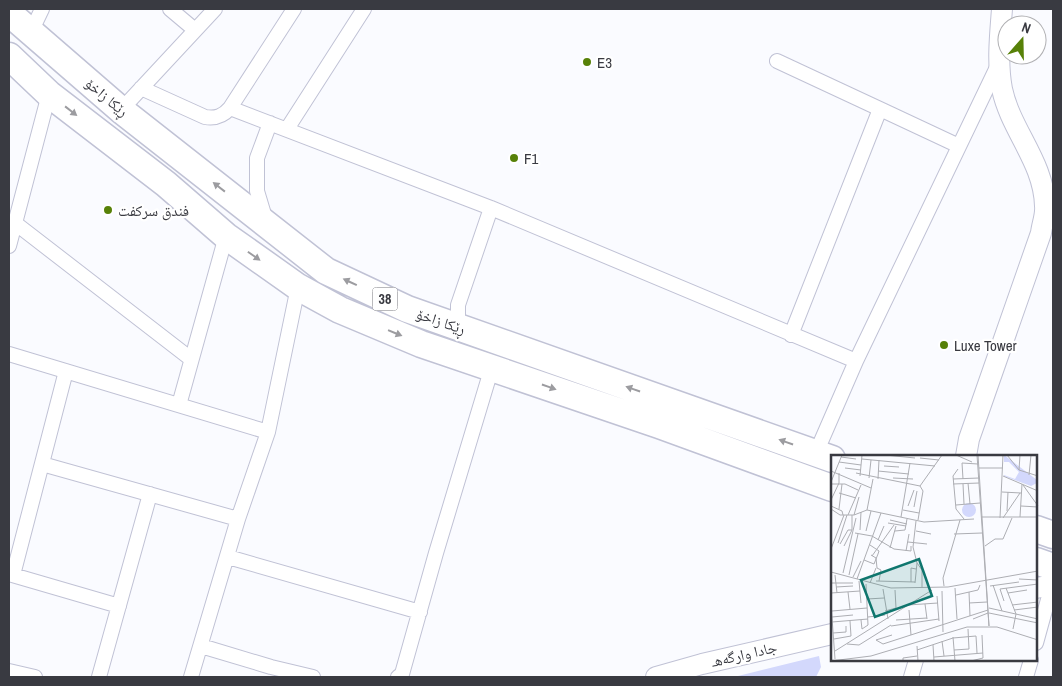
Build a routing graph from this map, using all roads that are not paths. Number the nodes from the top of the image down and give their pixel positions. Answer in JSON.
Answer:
{"nodes":[{"id":1,"x":42,"y":9,"type":"edge"},
{"id":2,"x":170,"y":9,"type":"edge"},
{"id":3,"x":215,"y":9,"type":"edge"},
{"id":4,"x":294,"y":9,"type":"edge"},
{"id":5,"x":364,"y":9,"type":"edge"},
{"id":6,"x":9,"y":13,"type":"edge"},
{"id":7,"x":195,"y":30,"type":"junction"},
{"id":8,"x":32,"y":32,"type":"junction"},
{"id":9,"x":9,"y":56,"type":"edge"},
{"id":10,"x":777,"y":61,"type":"dead end"},
{"id":11,"x":1000,"y":65,"type":"edge"},
{"id":12,"x":1004,"y":65,"type":"edge"},
{"id":13,"x":1006,"y":65,"type":"edge"},
{"id":14,"x":141,"y":88,"type":"junction"},
{"id":15,"x":50,"y":94,"type":"junction"},
{"id":16,"x":230,"y":108,"type":"junction"},
{"id":17,"x":880,"y":109,"type":"junction"},
{"id":18,"x":121,"y":110,"type":"junction"},
{"id":19,"x":270,"y":123,"type":"junction"},
{"id":20,"x":287,"y":129,"type":"junction"},
{"id":21,"x":959,"y":146,"type":"junction"},
{"id":22,"x":1053,"y":197,"type":"edge"},
{"id":23,"x":491,"y":208,"type":"junction"},
{"id":24,"x":1053,"y":211,"type":"edge"},
{"id":25,"x":16,"y":223,"type":"junction"},
{"id":26,"x":268,"y":226,"type":"junction"},
{"id":27,"x":226,"y":236,"type":"junction"},
{"id":28,"x":9,"y":246,"type":"edge"},
{"id":29,"x":298,"y":287,"type":"junction"},
{"id":30,"x":461,"y":317,"type":"junction"},
{"id":31,"x":791,"y":335,"type":"junction"},
{"id":32,"x":9,"y":354,"type":"edge"},
{"id":33,"x":191,"y":359,"type":"junction"},
{"id":34,"x":856,"y":361,"type":"junction"},
{"id":35,"x":492,"y":367,"type":"junction"},
{"id":36,"x":66,"y":371,"type":"junction"},
{"id":37,"x":179,"y":405,"type":"junction"},
{"id":38,"x":700,"y":412,"type":"junction"},
{"id":39,"x":741,"y":427,"type":"junction"},
{"id":40,"x":268,"y":432,"type":"junction"},
{"id":41,"x":692,"y":437,"type":"junction"},
{"id":42,"x":732,"y":452,"type":"junction"},
{"id":43,"x":966,"y":455,"type":"edge"},
{"id":44,"x":974,"y":455,"type":"edge"},
{"id":45,"x":824,"y":456,"type":"edge"},
{"id":46,"x":42,"y":464,"type":"junction"},
{"id":47,"x":831,"y":488,"type":"edge"},
{"id":48,"x":150,"y":494,"type":"junction"},
{"id":49,"x":238,"y":519,"type":"junction"},
{"id":50,"x":1037,"y":529,"type":"edge"},
{"id":51,"x":1053,"y":536,"type":"edge"},
{"id":52,"x":228,"y":557,"type":"junction"},
{"id":53,"x":1037,"y":562,"type":"edge"},
{"id":54,"x":11,"y":574,"type":"edge"},
{"id":55,"x":1049,"y":581,"type":"edge"},
{"id":56,"x":119,"y":606,"type":"junction"},
{"id":57,"x":420,"y":612,"type":"junction"},
{"id":58,"x":831,"y":634,"type":"edge"},
{"id":59,"x":1037,"y":638,"type":"edge"},
{"id":60,"x":202,"y":646,"type":"junction"},
{"id":61,"x":916,"y":661,"type":"edge"},
{"id":62,"x":1031,"y":661,"type":"edge"},
{"id":63,"x":9,"y":670,"type":"edge"},
{"id":64,"x":35,"y":677,"type":"edge"},
{"id":65,"x":99,"y":677,"type":"edge"},
{"id":66,"x":191,"y":677,"type":"edge"},
{"id":67,"x":313,"y":677,"type":"edge"},
{"id":68,"x":398,"y":677,"type":"edge"},
{"id":69,"x":656,"y":677,"type":"edge"},
{"id":70,"x":911,"y":677,"type":"edge"},
{"id":71,"x":1026,"y":677,"type":"edge"}],
"edges":[{"from":1,"to":8,"type":"street"},
{"from":2,"to":7,"type":"street"},
{"from":3,"to":7,"type":"street"},
{"from":4,"to":16,"type":"street"},
{"from":5,"to":20,"type":"street"},
{"from":6,"to":8,"type":"highway","name":"ڕێکا زاخۆ","number":"38"},
{"from":7,"to":14,"type":"street"},
{"from":8,"to":18,"type":"highway","name":"ڕێکا زاخۆ","number":"38"},
{"from":9,"to":15,"type":"highway","name":"ڕێکا زاخۆ","number":"38"},
{"from":10,"to":17,"type":"street"},
{"from":11,"to":21,"type":"street"},
{"from":12,"to":43,"type":"street"},
{"from":13,"to":22,"type":"street"},
{"from":14,"to":16,"type":"street"},
{"from":14,"to":18,"type":"street"},
{"from":15,"to":25,"type":"street"},
{"from":15,"to":27,"type":"highway","name":"ڕێکا زاخۆ","number":"38","one_way":true},
{"from":16,"to":19,"type":"street"},
{"from":17,"to":21,"type":"street"},
{"from":17,"to":31,"type":"street"},
{"from":26,"to":18,"type":"highway","name":"ڕێکا زاخۆ","number":"38","one_way":true},
{"from":19,"to":20,"type":"street"},
{"from":19,"to":26,"type":"street"},
{"from":20,"to":23,"type":"street"},
{"from":21,"to":34,"type":"street"},
{"from":23,"to":30,"type":"street"},
{"from":23,"to":31,"type":"street"},
{"from":24,"to":44,"type":"street"},
{"from":25,"to":28,"type":"street"},
{"from":25,"to":33,"type":"street"},
{"from":30,"to":26,"type":"highway","name":"ڕێکا زاخۆ","number":"38","one_way":true},
{"from":27,"to":29,"type":"highway","name":"ڕێکا زاخۆ","number":"38","one_way":true},
{"from":27,"to":33,"type":"street"},
{"from":29,"to":35,"type":"highway","name":"ڕێکا زاخۆ","number":"38","one_way":true},
{"from":29,"to":40,"type":"street"},
{"from":38,"to":30,"type":"highway","name":"ڕێکا زاخۆ","number":"38","one_way":true},
{"from":31,"to":34,"type":"street"},
{"from":32,"to":36,"type":"street"},
{"from":33,"to":37,"type":"street"},
{"from":34,"to":45,"type":"street"},
{"from":35,"to":41,"type":"highway","name":"ڕێکا زاخۆ","number":"38","one_way":true},
{"from":35,"to":57,"type":"street"},
{"from":36,"to":37,"type":"street"},
{"from":36,"to":46,"type":"street"},
{"from":37,"to":40,"type":"street"},
{"from":38,"to":39,"type":"highway","name":"ڕێکا زاخۆ","number":"38"},
{"from":38,"to":41,"type":"highway"},
{"from":39,"to":42,"type":"highway"},
{"from":45,"to":39,"type":"highway","name":"ڕێکا زاخۆ","number":"38","one_way":true},
{"from":40,"to":49,"type":"street"},
{"from":41,"to":42,"type":"highway","name":"ڕێکا زاخۆ","number":"38"},
{"from":42,"to":47,"type":"highway","name":"ڕێکا زاخۆ","number":"38"},
{"from":46,"to":48,"type":"street"},
{"from":46,"to":54,"type":"street"},
{"from":48,"to":49,"type":"street"},
{"from":48,"to":56,"type":"street"},
{"from":49,"to":52,"type":"street"},
{"from":50,"to":51,"type":"highway"},
{"from":52,"to":57,"type":"street"},
{"from":52,"to":60,"type":"street"},
{"from":53,"to":55,"type":"highway"},
{"from":54,"to":56,"type":"street"},
{"from":55,"to":59,"type":"street"},
{"from":56,"to":65,"type":"street"},
{"from":57,"to":68,"type":"street"},
{"from":58,"to":69,"type":"street","name":"جادا وارگه‌هـ"},
{"from":60,"to":66,"type":"street"},
{"from":60,"to":67,"type":"street"},
{"from":61,"to":70,"type":"street"},
{"from":62,"to":71,"type":"street"},
{"from":63,"to":64,"type":"street"}]}
